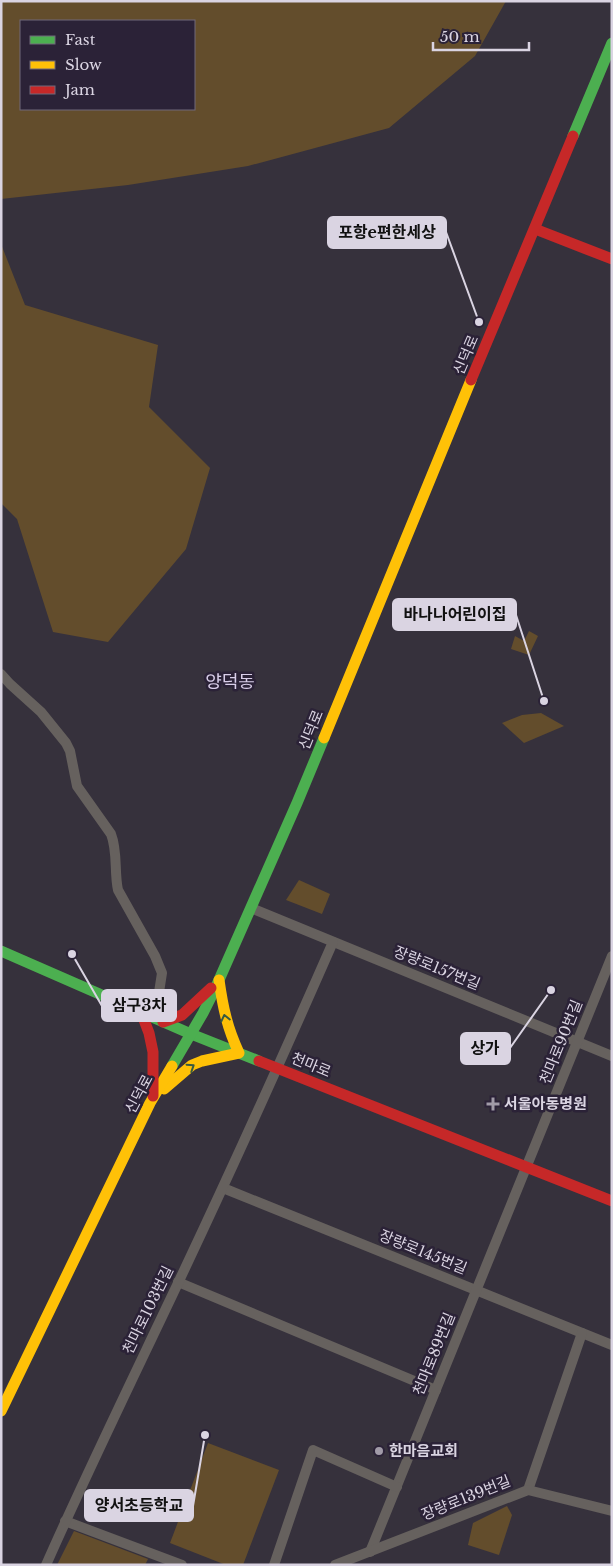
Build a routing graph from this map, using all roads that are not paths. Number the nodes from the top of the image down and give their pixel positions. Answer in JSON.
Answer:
{"nodes":[{"id":1,"x":612,"y":43,"type":"edge"},
{"id":2,"x":536,"y":229,"type":"junction"},
{"id":3,"x":612,"y":259,"type":"edge"},
{"id":4,"x":1,"y":674,"type":"edge"},
{"id":5,"x":251,"y":908,"type":"junction"},
{"id":6,"x":334,"y":942,"type":"junction"},
{"id":7,"x":1,"y":951,"type":"edge"},
{"id":8,"x":612,"y":956,"type":"edge"},
{"id":9,"x":219,"y":980,"type":"junction"},
{"id":10,"x":141,"y":1012,"type":"junction"},
{"id":11,"x":159,"y":1020,"type":"junction"},
{"id":12,"x":191,"y":1034,"type":"junction"},
{"id":13,"x":577,"y":1042,"type":"junction"},
{"id":14,"x":239,"y":1053,"type":"junction"},
{"id":15,"x":612,"y":1056,"type":"edge"},
{"id":16,"x":278,"y":1068,"type":"junction"},
{"id":17,"x":153,"y":1098,"type":"junction"},
{"id":18,"x":526,"y":1167,"type":"junction"},
{"id":19,"x":223,"y":1188,"type":"junction"},
{"id":20,"x":612,"y":1201,"type":"edge"},
{"id":21,"x":178,"y":1282,"type":"junction"},
{"id":22,"x":476,"y":1290,"type":"junction"},
{"id":23,"x":582,"y":1333,"type":"junction"},
{"id":24,"x":612,"y":1345,"type":"edge"},
{"id":25,"x":436,"y":1390,"type":"junction"},
{"id":26,"x":1,"y":1411,"type":"edge"},
{"id":27,"x":397,"y":1487,"type":"junction"},
{"id":28,"x":528,"y":1490,"type":"junction"},
{"id":29,"x":612,"y":1511,"type":"edge"},
{"id":30,"x":65,"y":1521,"type":"junction"},
{"id":31,"x":370,"y":1552,"type":"junction"},
{"id":32,"x":46,"y":1565,"type":"edge"},
{"id":33,"x":182,"y":1565,"type":"edge"},
{"id":34,"x":274,"y":1565,"type":"edge"},
{"id":35,"x":335,"y":1565,"type":"edge"}],
"edges":[{"from":1,"to":2,"type":"street","name":"신덕로"},
{"from":2,"to":3,"type":"street"},
{"from":2,"to":5,"type":"street","name":"신덕로"},
{"from":4,"to":11,"type":"street"},
{"from":5,"to":6,"type":"street","name":"장량로157번길"},
{"from":5,"to":9,"type":"street","name":"신덕로"},
{"from":6,"to":13,"type":"street","name":"장량로157번길"},
{"from":6,"to":16,"type":"street","name":"천마로103번길"},
{"from":7,"to":10,"type":"street","name":"천마로"},
{"from":8,"to":13,"type":"street","name":"천마로90번길"},
{"from":9,"to":11,"type":"street"},
{"from":9,"to":12,"type":"street","name":"신덕로"},
{"from":14,"to":9,"type":"street","one_way":true},
{"from":10,"to":11,"type":"street","name":"천마로"},
{"from":10,"to":17,"type":"street"},
{"from":11,"to":12,"type":"street","name":"천마로"},
{"from":12,"to":14,"type":"street","name":"천마로"},
{"from":12,"to":17,"type":"street","name":"신덕로"},
{"from":13,"to":15,"type":"street","name":"장량로157번길"},
{"from":13,"to":18,"type":"street","name":"천마로90번길"},
{"from":14,"to":16,"type":"street","name":"천마로"},
{"from":17,"to":14,"type":"street","one_way":true},
{"from":16,"to":18,"type":"street","name":"천마로"},
{"from":16,"to":19,"type":"street","name":"천마로103번길"},
{"from":17,"to":26,"type":"street","name":"신덕로"},
{"from":18,"to":20,"type":"street","name":"천마로"},
{"from":18,"to":22,"type":"street","name":"천마로89번길"},
{"from":19,"to":21,"type":"street","name":"천마로103번길"},
{"from":19,"to":22,"type":"street","name":"장량로145번길"},
{"from":21,"to":25,"type":"street"},
{"from":21,"to":30,"type":"street","name":"천마로103번길"},
{"from":22,"to":23,"type":"street","name":"장량로145번길"},
{"from":22,"to":25,"type":"street","name":"천마로89번길"},
{"from":23,"to":24,"type":"street","name":"장량로145번길"},
{"from":23,"to":28,"type":"street"},
{"from":25,"to":27,"type":"street","name":"천마로89번길"},
{"from":27,"to":31,"type":"street","name":"천마로89번길"},
{"from":27,"to":34,"type":"street"},
{"from":28,"to":29,"type":"street","name":"장량로139번길"},
{"from":28,"to":31,"type":"street","name":"장량로139번길"},
{"from":30,"to":32,"type":"street","name":"천마로103번길"},
{"from":30,"to":33,"type":"street"},
{"from":31,"to":35,"type":"street","name":"장량로139번길"}]}
